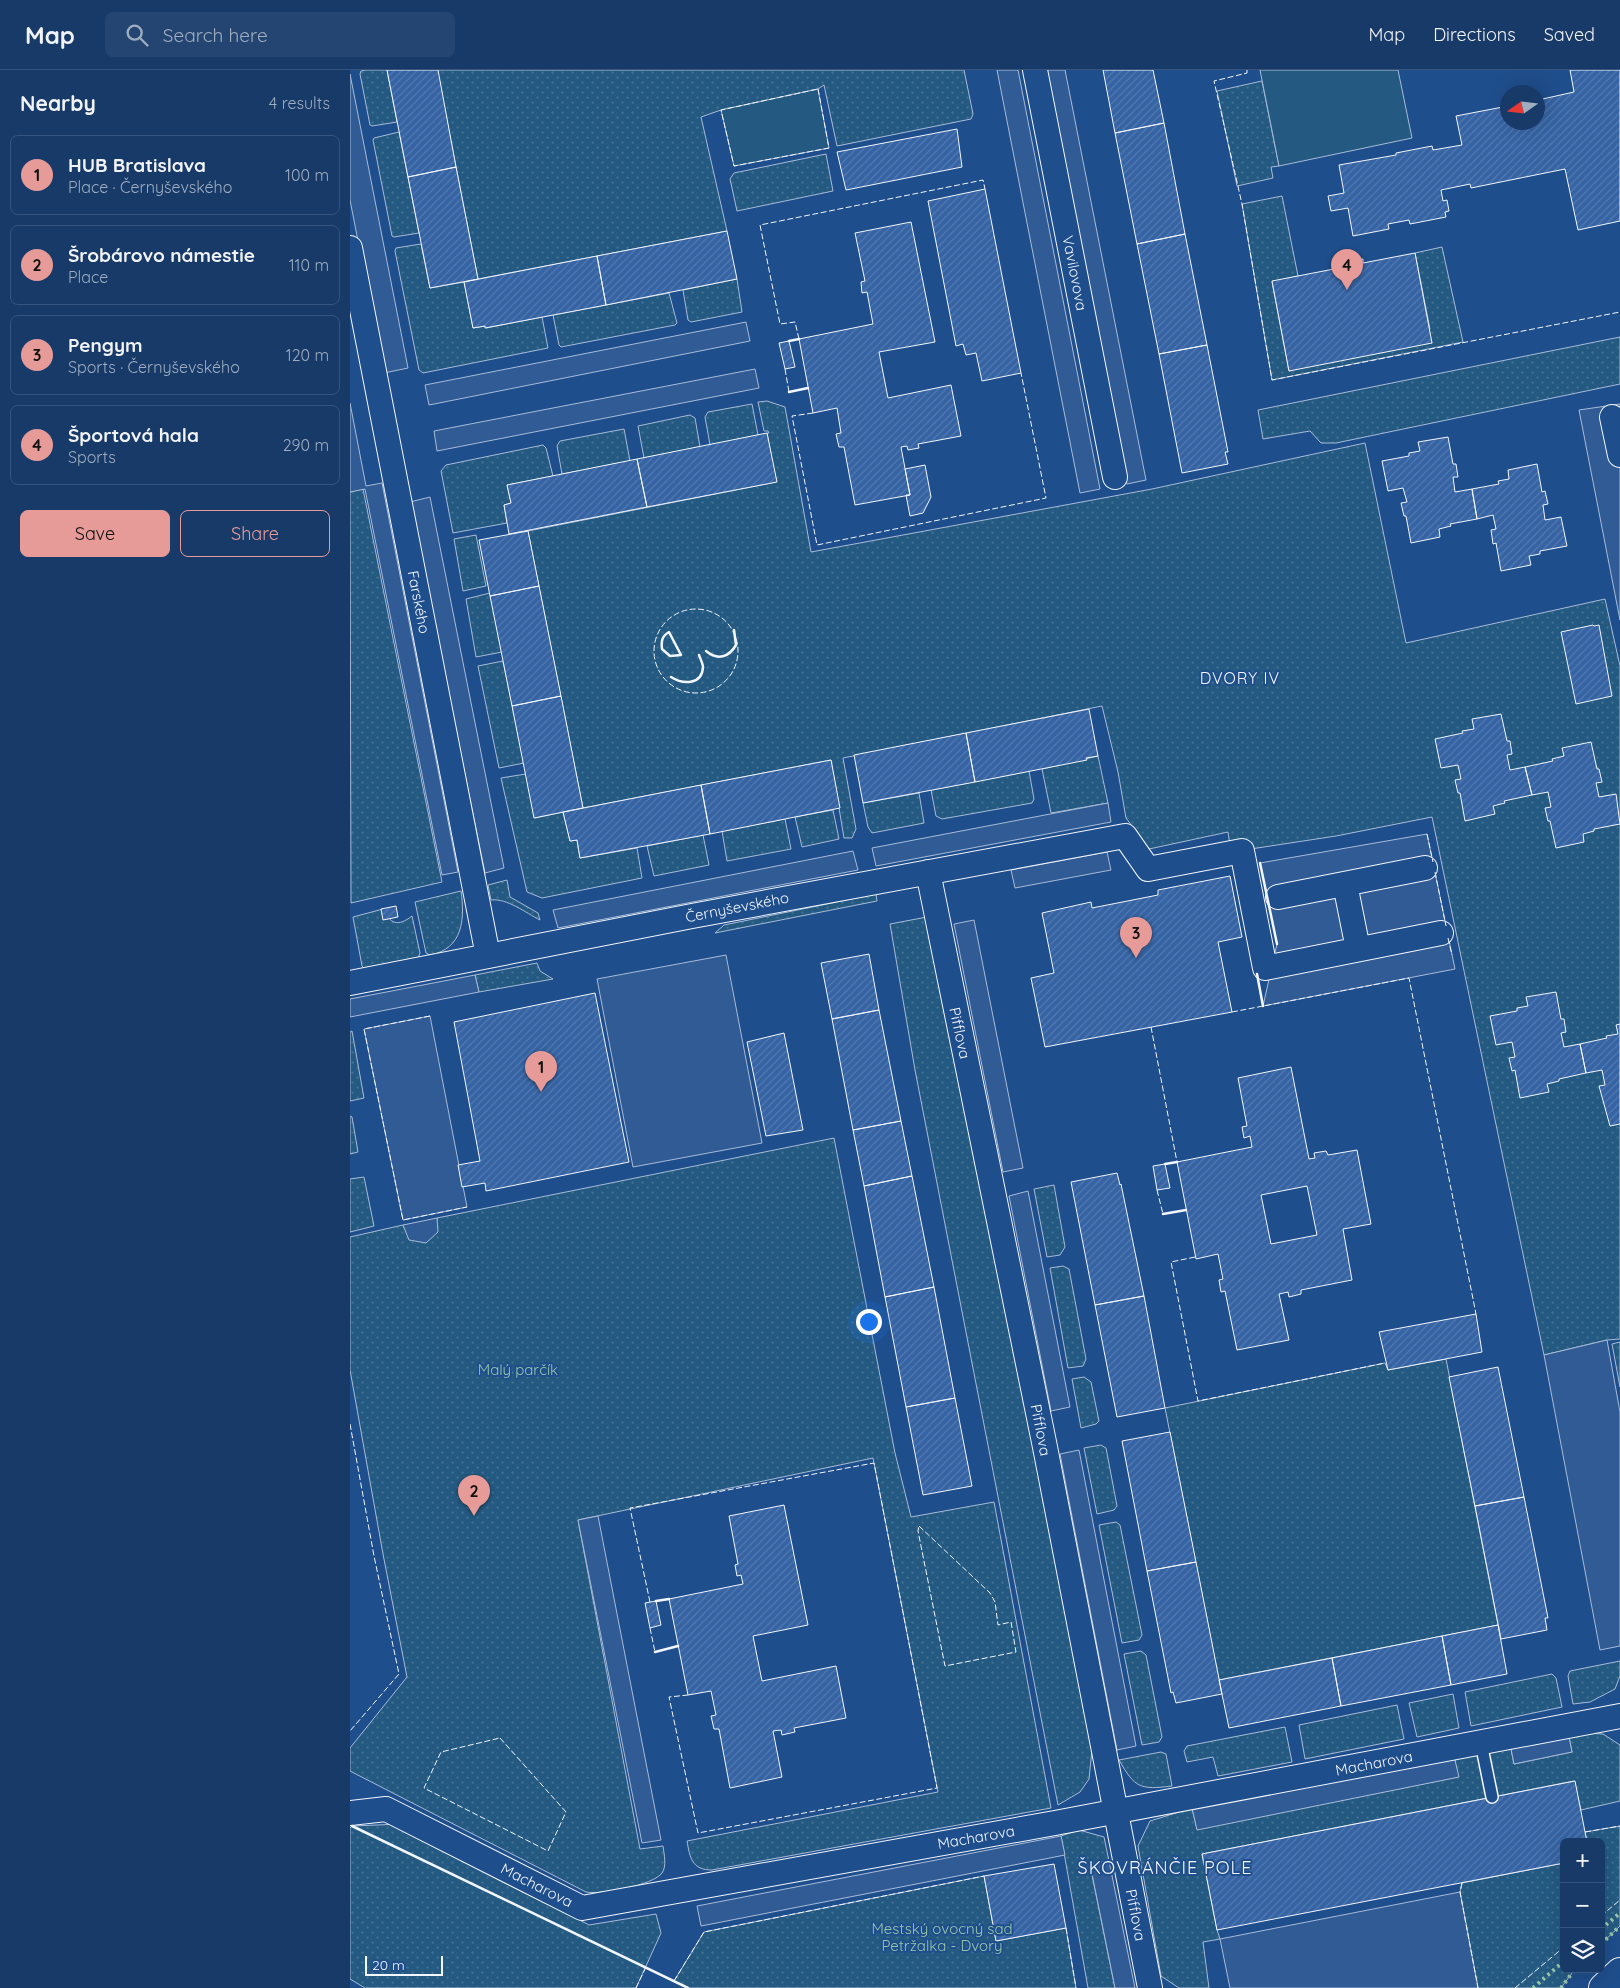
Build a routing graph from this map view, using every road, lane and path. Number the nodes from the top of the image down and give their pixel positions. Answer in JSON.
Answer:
{"nodes":[{"id":1,"x":1035,"y":70,"type":"edge"},
{"id":2,"x":350,"y":248,"type":"edge"},
{"id":3,"x":1612,"y":417,"type":"dead end"},
{"id":4,"x":1620,"y":454,"type":"edge"},
{"id":5,"x":1115,"y":476,"type":"dead end"},
{"id":6,"x":1425,"y":868,"type":"dead end"},
{"id":7,"x":928,"y":872,"type":"junction"},
{"id":8,"x":1345,"y":884,"type":"junction"},
{"id":9,"x":1278,"y":897,"type":"dead end"},
{"id":10,"x":1441,"y":933,"type":"dead end"},
{"id":11,"x":1358,"y":949,"type":"junction"},
{"id":12,"x":488,"y":956,"type":"junction"},
{"id":13,"x":350,"y":983,"type":"edge"},
{"id":14,"x":1620,"y":1716,"type":"edge"},
{"id":15,"x":1481,"y":1743,"type":"junction"},
{"id":16,"x":1492,"y":1797,"type":"dead end"},
{"id":17,"x":1116,"y":1811,"type":"junction"},
{"id":18,"x":350,"y":1813,"type":"edge"},
{"id":19,"x":1620,"y":1972,"type":"edge"},
{"id":20,"x":1150,"y":1988,"type":"edge"},
{"id":21,"x":1603,"y":1988,"type":"edge"}],
"edges":[{"from":1,"to":5,"type":"street","name":"Vavilovova"},
{"from":2,"to":12,"type":"street","name":"Farského"},
{"from":3,"to":4,"type":"street"},
{"from":6,"to":8,"type":"street"},
{"from":7,"to":11,"type":"street","name":"Černyševského"},
{"from":7,"to":12,"type":"street","name":"Černyševského"},
{"from":7,"to":17,"type":"street","name":"Pifflova"},
{"from":8,"to":9,"type":"street"},
{"from":8,"to":11,"type":"street"},
{"from":10,"to":11,"type":"street"},
{"from":12,"to":13,"type":"street","name":"Černyševského"},
{"from":14,"to":15,"type":"street","name":"Macharova"},
{"from":15,"to":16,"type":"lane"},
{"from":15,"to":17,"type":"street","name":"Macharova"},
{"from":17,"to":18,"type":"street","name":"Macharova"},
{"from":17,"to":20,"type":"street","name":"Pifflova"},
{"from":19,"to":21,"type":"street"}]}
